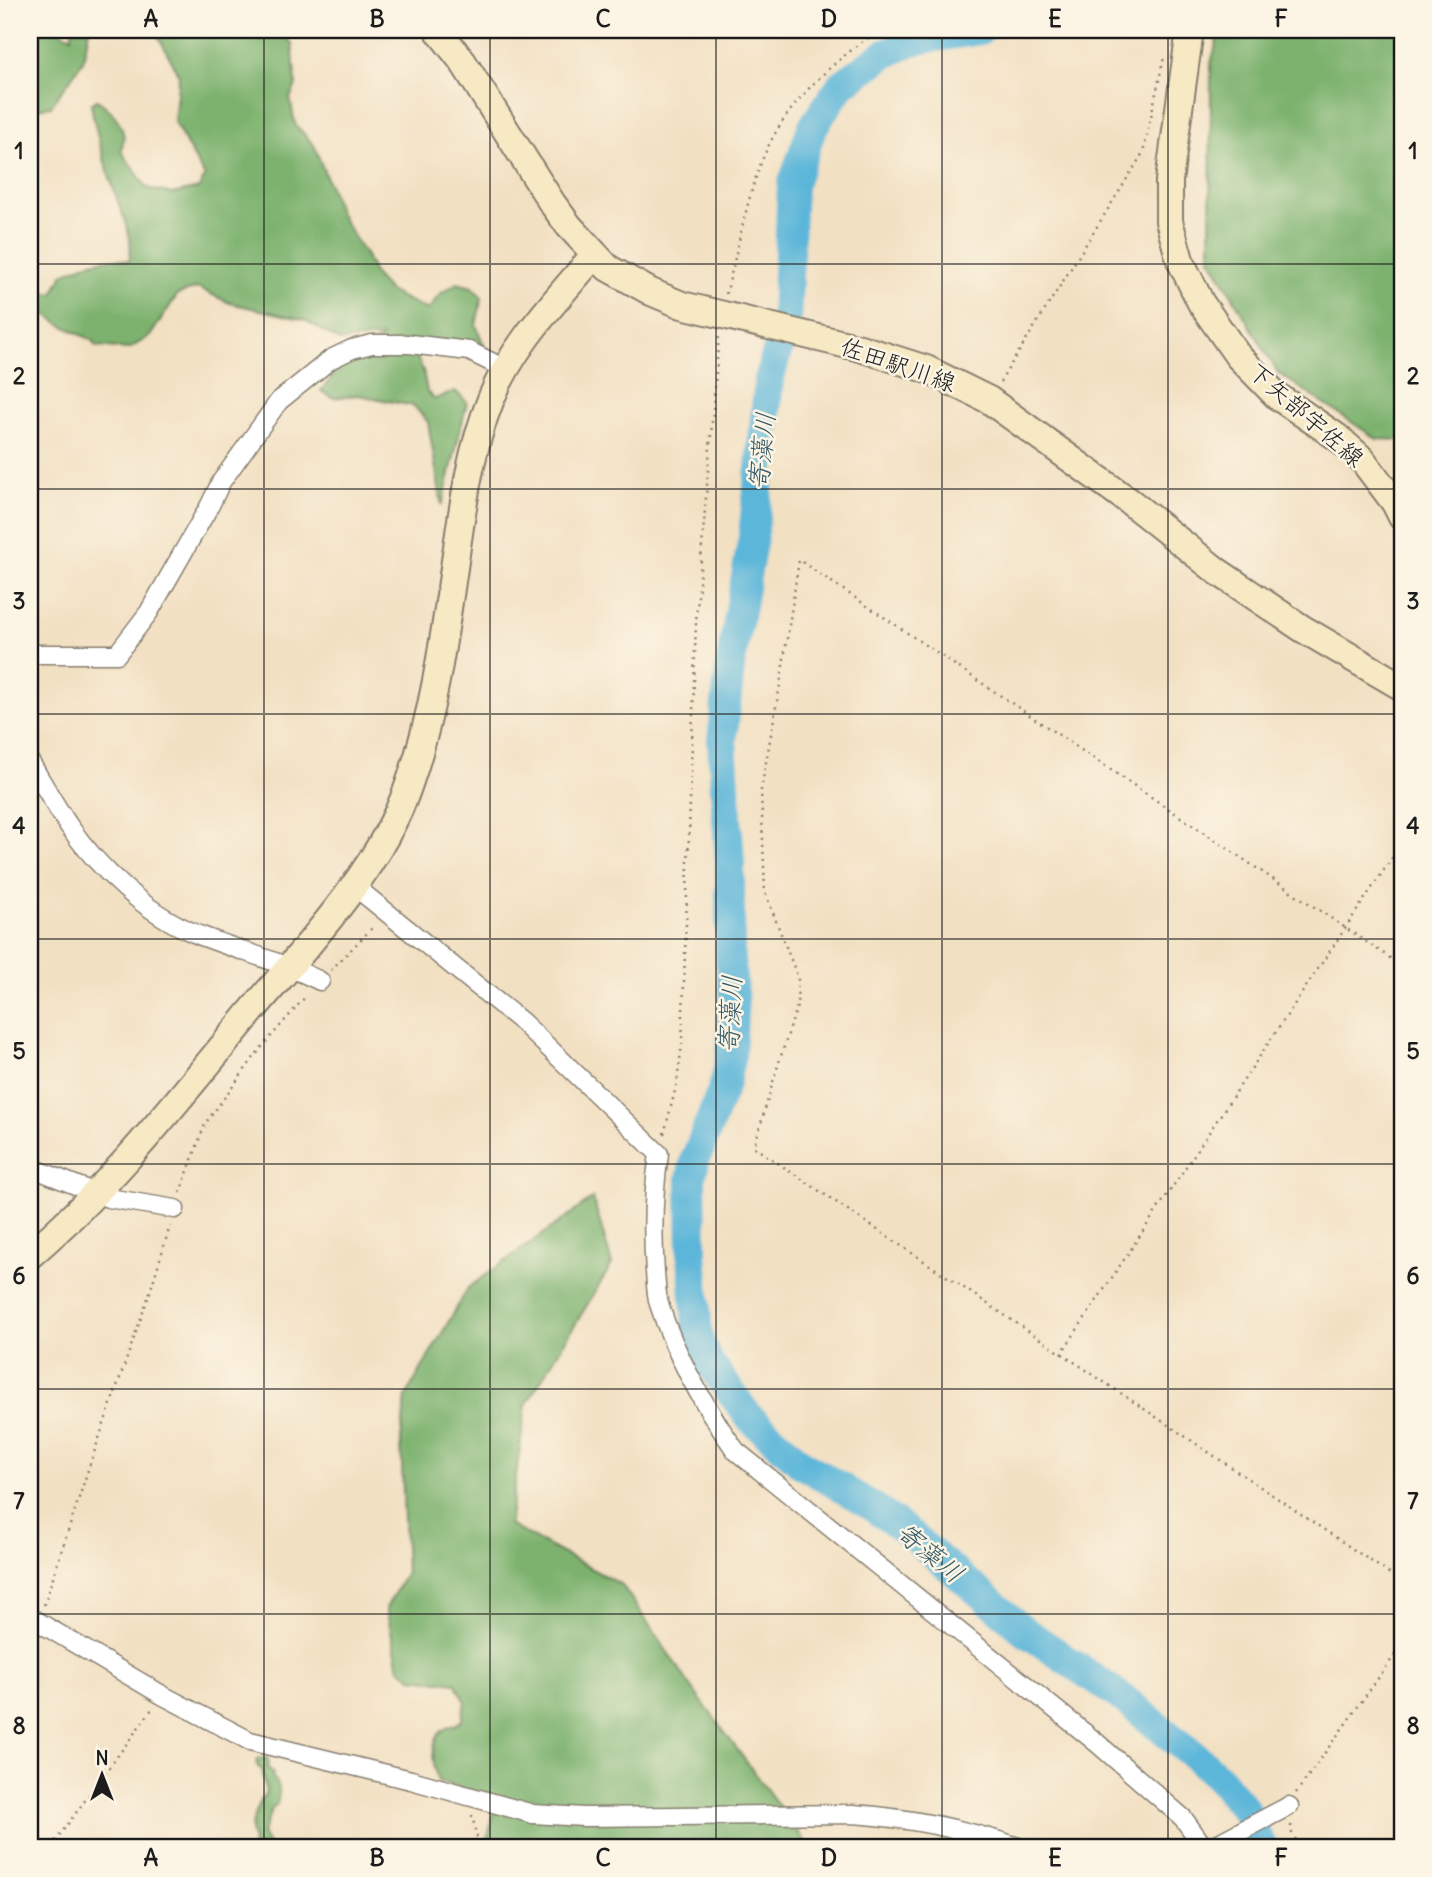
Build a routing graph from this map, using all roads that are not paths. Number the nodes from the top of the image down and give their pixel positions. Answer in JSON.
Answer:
{"nodes":[{"id":1,"x":438,"y":30,"type":"edge"},
{"id":2,"x":1190,"y":30,"type":"edge"},
{"id":3,"x":594,"y":255,"type":"junction"},
{"id":4,"x":505,"y":369,"type":"junction"},
{"id":5,"x":1402,"y":517,"type":"edge"},
{"id":6,"x":30,"y":654,"type":"edge"},
{"id":7,"x":1402,"y":687,"type":"edge"},
{"id":8,"x":30,"y":762,"type":"edge"},
{"id":9,"x":353,"y":885,"type":"junction"},
{"id":10,"x":289,"y":966,"type":"junction"},
{"id":11,"x":320,"y":981,"type":"road end"},
{"id":12,"x":30,"y":1167,"type":"edge"},
{"id":13,"x":96,"y":1194,"type":"junction"},
{"id":14,"x":175,"y":1209,"type":"road end"},
{"id":15,"x":30,"y":1255,"type":"edge"},
{"id":16,"x":34,"y":1619,"type":"edge"},
{"id":17,"x":1289,"y":1806,"type":"road end"},
{"id":18,"x":1018,"y":1847,"type":"edge"},
{"id":19,"x":1204,"y":1847,"type":"edge"},
{"id":20,"x":1211,"y":1847,"type":"edge"}],
"edges":[{"from":1,"to":3,"type":"main road","name":"佐田駅川線"},
{"from":2,"to":5,"type":"main road","name":"下矢部宇佐線"},
{"from":3,"to":4,"type":"main road"},
{"from":3,"to":7,"type":"main road","name":"佐田駅川線"},
{"from":4,"to":6,"type":"street"},
{"from":4,"to":9,"type":"main road"},
{"from":8,"to":10,"type":"street"},
{"from":9,"to":10,"type":"main road"},
{"from":9,"to":19,"type":"street"},
{"from":10,"to":11,"type":"street"},
{"from":10,"to":13,"type":"main road"},
{"from":12,"to":13,"type":"street"},
{"from":13,"to":14,"type":"street"},
{"from":13,"to":15,"type":"main road"},
{"from":16,"to":18,"type":"street"},
{"from":17,"to":20,"type":"street"}]}
